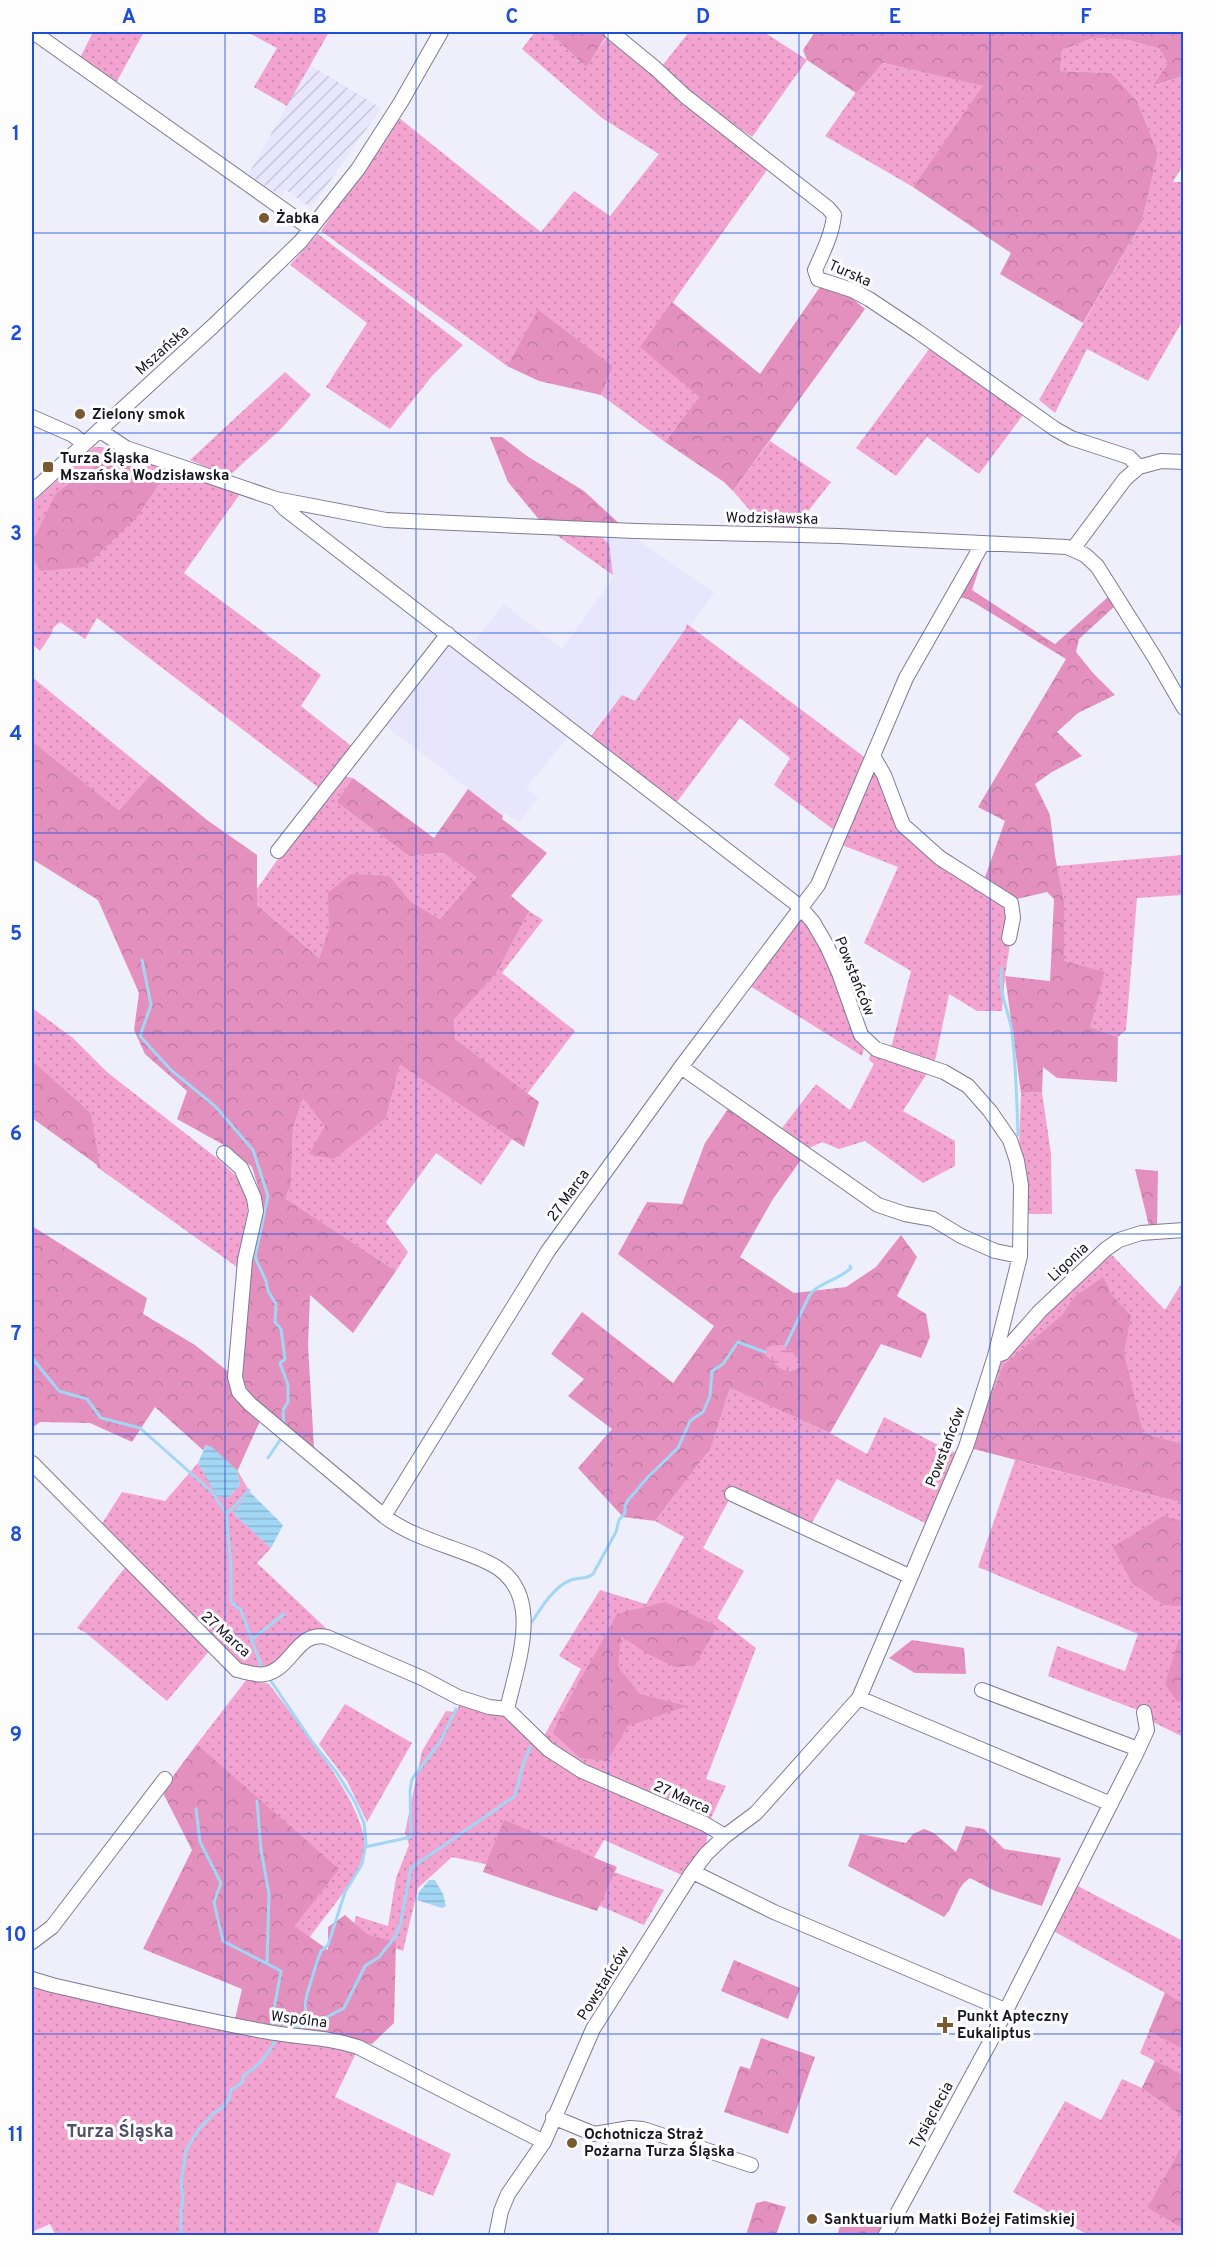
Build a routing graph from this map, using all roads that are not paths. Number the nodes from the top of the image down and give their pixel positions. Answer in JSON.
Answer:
{"nodes":[{"id":1,"x":33,"y":32,"type":"edge"},
{"id":2,"x":441,"y":32,"type":"edge"},
{"id":3,"x":611,"y":32,"type":"edge"},
{"id":4,"x":311,"y":229,"type":"junction"},
{"id":5,"x":32,"y":417,"type":"edge"},
{"id":6,"x":99,"y":430,"type":"junction"},
{"id":7,"x":84,"y":444,"type":"junction"},
{"id":8,"x":1184,"y":462,"type":"edge"},
{"id":9,"x":1139,"y":467,"type":"junction"},
{"id":10,"x":32,"y":492,"type":"edge"},
{"id":11,"x":276,"y":499,"type":"junction"},
{"id":12,"x":983,"y":543,"type":"junction"},
{"id":13,"x":1073,"y":549,"type":"junction"},
{"id":14,"x":448,"y":634,"type":"junction"},
{"id":15,"x":1184,"y":708,"type":"edge"},
{"id":16,"x":873,"y":756,"type":"junction"},
{"id":17,"x":278,"y":851,"type":"dead end"},
{"id":18,"x":800,"y":906,"type":"junction"},
{"id":19,"x":1009,"y":938,"type":"dead end"},
{"id":20,"x":681,"y":1067,"type":"junction"},
{"id":21,"x":224,"y":1153,"type":"dead end"},
{"id":22,"x":1184,"y":1230,"type":"edge"},
{"id":23,"x":1020,"y":1256,"type":"junction"},
{"id":24,"x":995,"y":1356,"type":"junction"},
{"id":25,"x":32,"y":1463,"type":"edge"},
{"id":26,"x":732,"y":1494,"type":"dead end"},
{"id":27,"x":384,"y":1516,"type":"junction"},
{"id":28,"x":909,"y":1576,"type":"junction"},
{"id":29,"x":982,"y":1690,"type":"dead end"},
{"id":30,"x":859,"y":1698,"type":"junction"},
{"id":31,"x":507,"y":1709,"type":"junction"},
{"id":32,"x":1144,"y":1712,"type":"dead end"},
{"id":33,"x":1138,"y":1749,"type":"junction"},
{"id":34,"x":165,"y":1779,"type":"dead end"},
{"id":35,"x":1111,"y":1804,"type":"junction"},
{"id":36,"x":725,"y":1836,"type":"junction"},
{"id":37,"x":693,"y":1872,"type":"junction"},
{"id":38,"x":32,"y":1942,"type":"edge"},
{"id":39,"x":32,"y":1978,"type":"edge"},
{"id":40,"x":1005,"y":2010,"type":"junction"},
{"id":41,"x":553,"y":2117,"type":"junction"},
{"id":42,"x":544,"y":2142,"type":"junction"},
{"id":43,"x":751,"y":2165,"type":"dead end"},
{"id":44,"x":496,"y":2235,"type":"edge"},
{"id":45,"x":885,"y":2235,"type":"edge"}],
"edges":[{"from":1,"to":4,"type":"street"},
{"from":2,"to":4,"type":"street","name":"Mszańska"},
{"from":3,"to":9,"type":"street","name":"Turska"},
{"from":4,"to":6,"type":"street","name":"Mszańska"},
{"from":5,"to":7,"type":"street"},
{"from":6,"to":7,"type":"street","name":"Mszańska"},
{"from":6,"to":11,"type":"street","name":"Wodzisławska"},
{"from":7,"to":10,"type":"street","name":"Mszańska"},
{"from":8,"to":9,"type":"street"},
{"from":9,"to":13,"type":"street"},
{"from":11,"to":12,"type":"street","name":"Wodzisławska"},
{"from":11,"to":14,"type":"street","name":"Wodzisławska"},
{"from":12,"to":13,"type":"street","name":"Wodzisławska"},
{"from":12,"to":16,"type":"street"},
{"from":13,"to":15,"type":"street","name":"Wodzisławska"},
{"from":14,"to":17,"type":"street"},
{"from":14,"to":18,"type":"street","name":"Wodzisławska"},
{"from":16,"to":18,"type":"street"},
{"from":16,"to":19,"type":"street"},
{"from":18,"to":20,"type":"street","name":"27 Marca"},
{"from":18,"to":23,"type":"street","name":"Powstańców"},
{"from":20,"to":23,"type":"street"},
{"from":20,"to":27,"type":"street","name":"27 Marca"},
{"from":21,"to":27,"type":"street"},
{"from":22,"to":24,"type":"street","name":"Ligonia"},
{"from":23,"to":24,"type":"street","name":"Powstańców"},
{"from":24,"to":28,"type":"street","name":"Powstańców"},
{"from":25,"to":31,"type":"street","name":"27 Marca"},
{"from":26,"to":28,"type":"street"},
{"from":27,"to":31,"type":"street"},
{"from":28,"to":30,"type":"street","name":"Powstańców"},
{"from":29,"to":33,"type":"street"},
{"from":30,"to":35,"type":"street"},
{"from":30,"to":36,"type":"street","name":"Powstańców"},
{"from":31,"to":36,"type":"street","name":"27 Marca"},
{"from":32,"to":33,"type":"street","name":"Tysiąclecia"},
{"from":33,"to":35,"type":"street","name":"Tysiąclecia"},
{"from":34,"to":38,"type":"street"},
{"from":35,"to":40,"type":"street","name":"Tysiąclecia"},
{"from":36,"to":37,"type":"street","name":"Powstańców"},
{"from":37,"to":40,"type":"street"},
{"from":37,"to":41,"type":"street","name":"Powstańców"},
{"from":39,"to":42,"type":"street","name":"Wspólna"},
{"from":40,"to":45,"type":"street","name":"Tysiąclecia"},
{"from":41,"to":42,"type":"street","name":"Powstańców"},
{"from":41,"to":43,"type":"street"},
{"from":42,"to":44,"type":"street","name":"Powstańców"}]}
